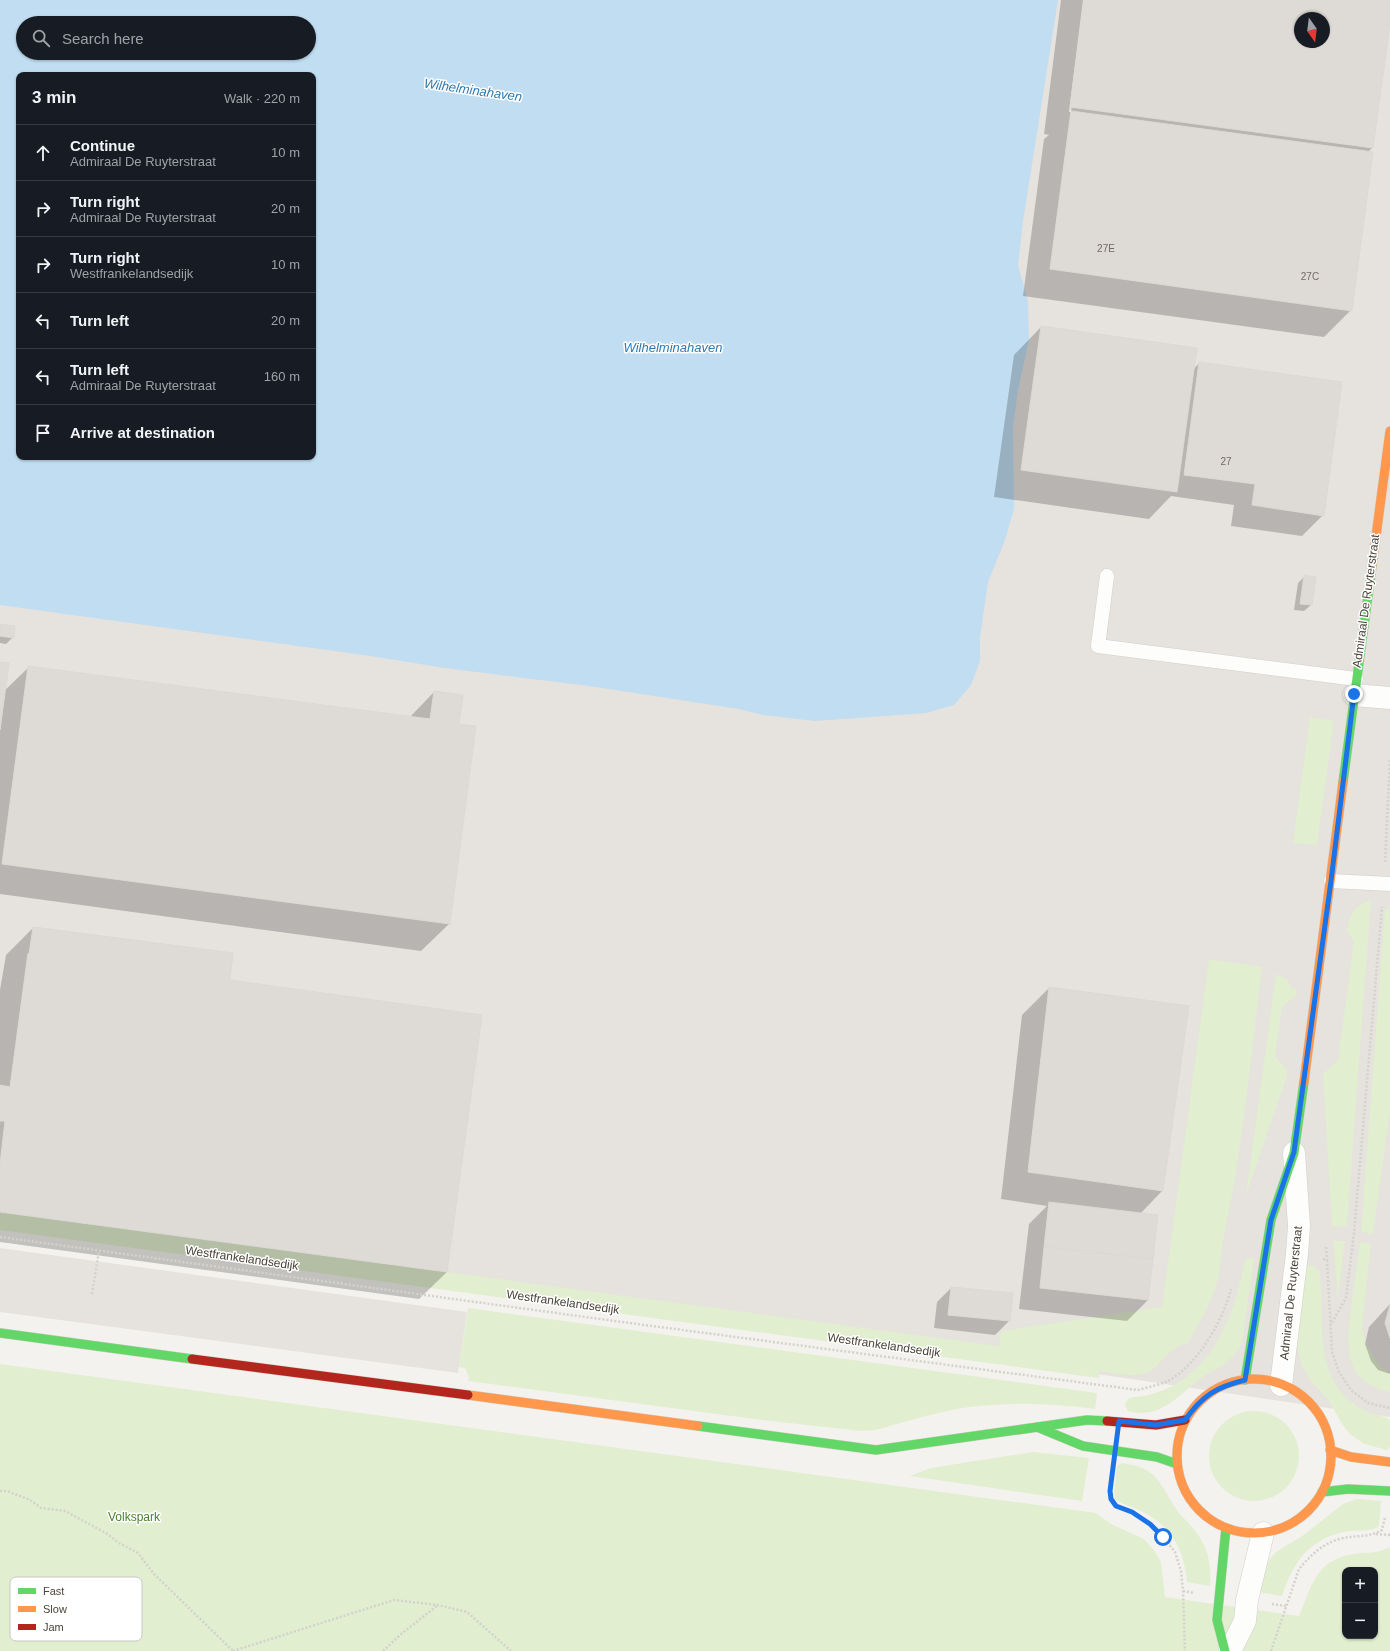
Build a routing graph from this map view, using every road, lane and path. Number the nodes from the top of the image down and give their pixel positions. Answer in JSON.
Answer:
{"nodes":[{"id":1,"x":1390,"y":431,"type":"edge"},
{"id":2,"x":1107,"y":576,"type":"dead end"},
{"id":3,"x":1355,"y":687,"type":"junction"},
{"id":4,"x":1390,"y":698,"type":"edge"},
{"id":5,"x":1390,"y":759,"type":"edge"},
{"id":6,"x":1331,"y":881,"type":"junction"},
{"id":7,"x":1387,"y":884,"type":"edge"},
{"id":8,"x":1294,"y":1152,"type":"junction"},
{"id":9,"x":0,"y":1237,"type":"edge"},
{"id":10,"x":99,"y":1250,"type":"junction"},
{"id":11,"x":92,"y":1294,"type":"dead end"},
{"id":12,"x":1330,"y":1326,"type":"dead end"},
{"id":13,"x":0,"y":1334,"type":"edge"},
{"id":14,"x":1245,"y":1380,"type":"junction"},
{"id":15,"x":1281,"y":1385,"type":"junction"},
{"id":16,"x":1185,"y":1420,"type":"junction"},
{"id":17,"x":1119,"y":1421,"type":"junction"},
{"id":18,"x":1037,"y":1427,"type":"junction"},
{"id":19,"x":1330,"y":1450,"type":"junction"},
{"id":20,"x":1115,"y":1452,"type":"junction"},
{"id":21,"x":1390,"y":1462,"type":"edge"},
{"id":22,"x":1177,"y":1464,"type":"junction"},
{"id":23,"x":0,"y":1491,"type":"edge"},
{"id":24,"x":1390,"y":1491,"type":"edge"},
{"id":25,"x":1322,"y":1492,"type":"junction"},
{"id":26,"x":1386,"y":1511,"type":"dead end"},
{"id":27,"x":1226,"y":1528,"type":"junction"},
{"id":28,"x":1262,"y":1533,"type":"junction"},
{"id":29,"x":1375,"y":1534,"type":"junction"},
{"id":30,"x":1390,"y":1536,"type":"edge"},
{"id":31,"x":438,"y":1605,"type":"junction"},
{"id":32,"x":233,"y":1651,"type":"edge"},
{"id":33,"x":383,"y":1651,"type":"edge"},
{"id":34,"x":511,"y":1651,"type":"edge"},
{"id":35,"x":1185,"y":1651,"type":"edge"},
{"id":36,"x":1225,"y":1651,"type":"edge"},
{"id":37,"x":1230,"y":1651,"type":"edge"},
{"id":38,"x":1271,"y":1651,"type":"edge"}],
"edges":[{"from":1,"to":3,"type":"street","name":"Admiraal De Ruyterstraat"},
{"from":2,"to":3,"type":"lane"},
{"from":3,"to":4,"type":"street"},
{"from":3,"to":6,"type":"street","name":"Admiraal De Ruyterstraat"},
{"from":5,"to":7,"type":"path"},
{"from":6,"to":7,"type":"lane"},
{"from":6,"to":8,"type":"street","name":"Admiraal De Ruyterstraat"},
{"from":7,"to":12,"type":"path"},
{"from":8,"to":14,"type":"street","name":"Admiraal De Ruyterstraat"},
{"from":8,"to":15,"type":"street","name":"Admiraal De Ruyterstraat"},
{"from":9,"to":10,"type":"path","name":"Westfrankelandsedijk"},
{"from":10,"to":11,"type":"path"},
{"from":10,"to":17,"type":"path","name":"Westfrankelandsedijk"},
{"from":13,"to":18,"type":"street"},
{"from":14,"to":15,"type":"street"},
{"from":14,"to":16,"type":"street"},
{"from":15,"to":19,"type":"street"},
{"from":16,"to":17,"type":"street"},
{"from":16,"to":22,"type":"street"},
{"from":17,"to":18,"type":"street"},
{"from":18,"to":20,"type":"street"},
{"from":19,"to":21,"type":"street"},
{"from":19,"to":25,"type":"street"},
{"from":20,"to":22,"type":"street"},
{"from":20,"to":35,"type":"path"},
{"from":22,"to":27,"type":"street"},
{"from":23,"to":32,"type":"path"},
{"from":24,"to":25,"type":"street"},
{"from":25,"to":28,"type":"street"},
{"from":26,"to":29,"type":"path"},
{"from":27,"to":28,"type":"street"},
{"from":27,"to":36,"type":"street"},
{"from":28,"to":37,"type":"street"},
{"from":29,"to":30,"type":"path"},
{"from":29,"to":38,"type":"path"},
{"from":31,"to":32,"type":"path"},
{"from":31,"to":33,"type":"path"},
{"from":31,"to":34,"type":"path"}]}
